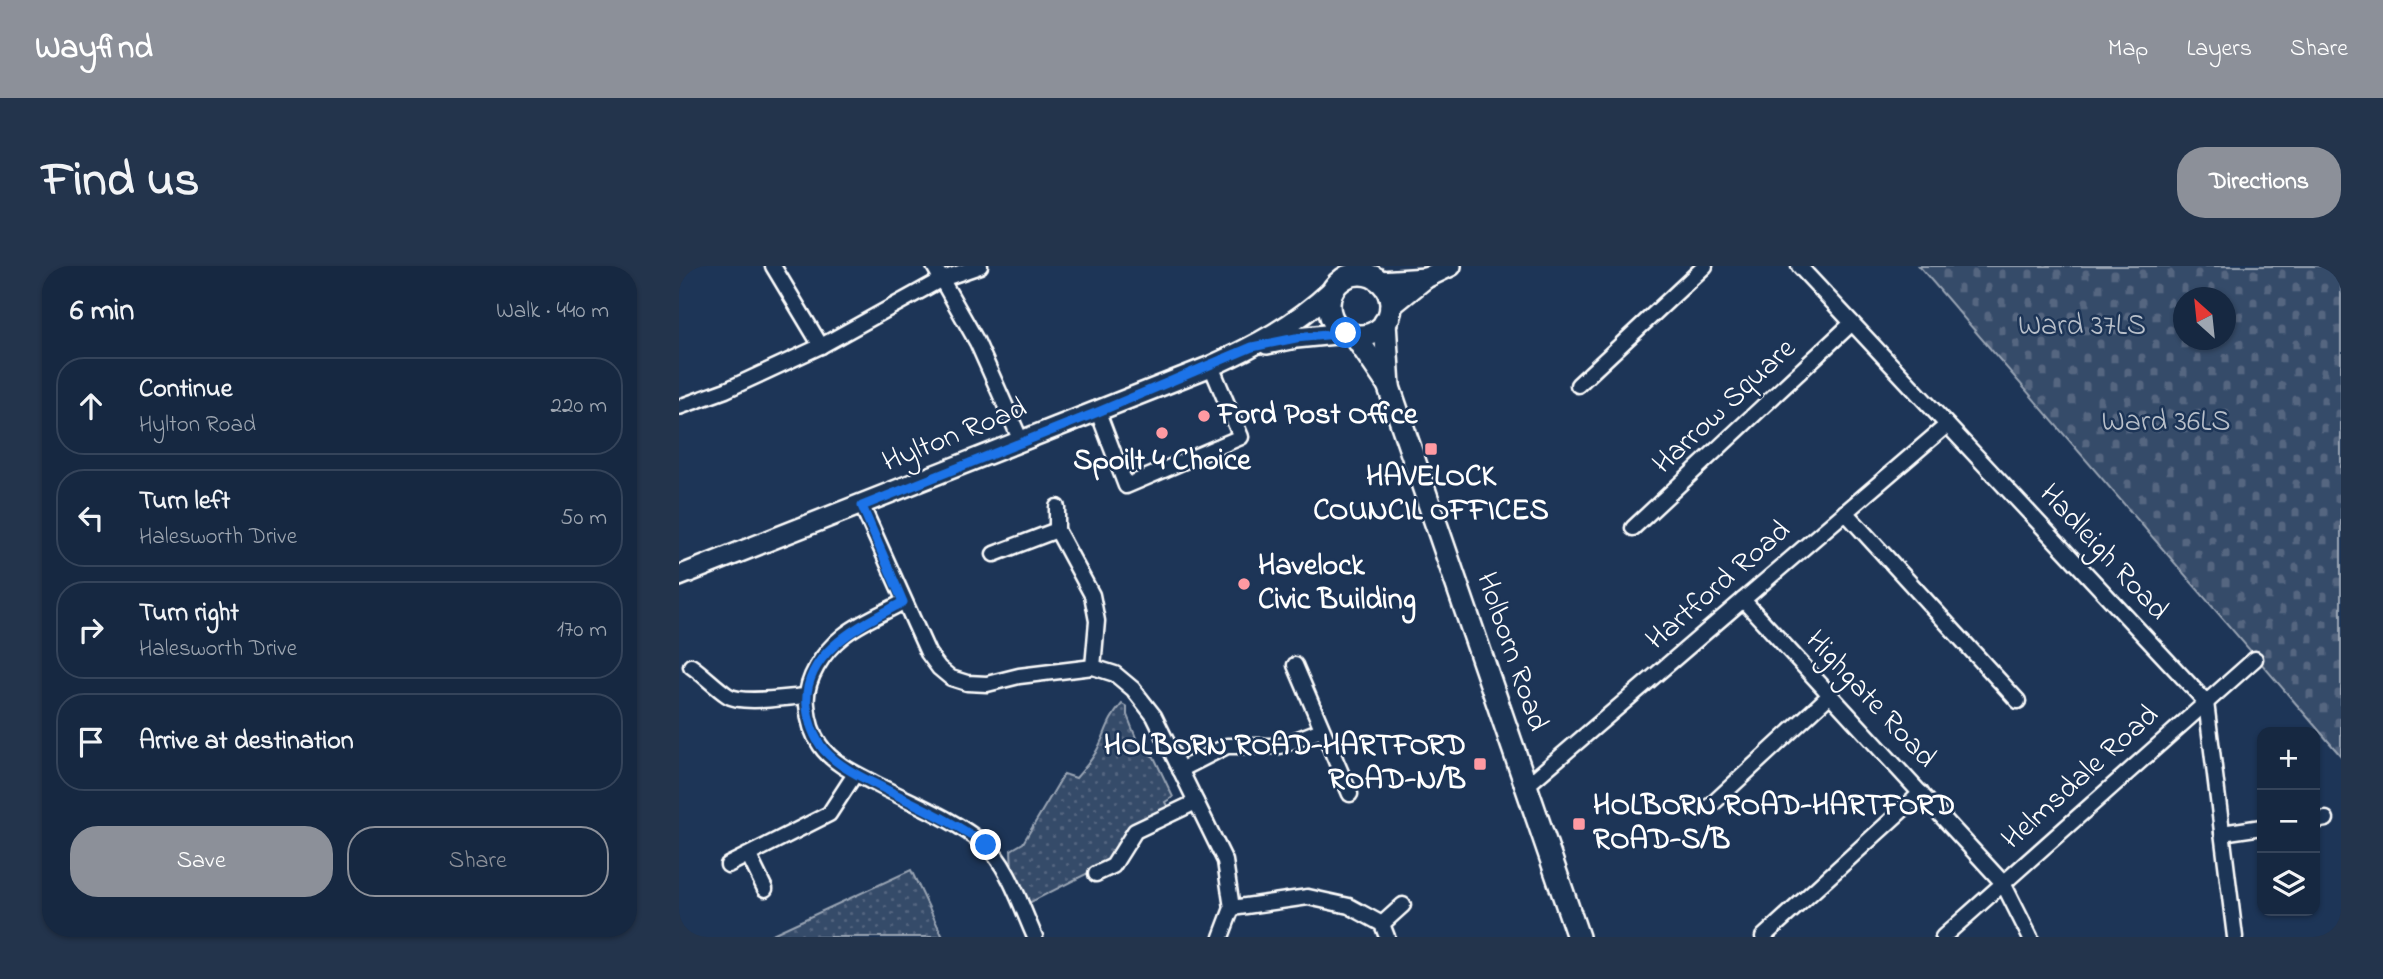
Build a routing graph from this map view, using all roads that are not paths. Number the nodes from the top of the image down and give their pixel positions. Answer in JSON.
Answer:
{"nodes":[{"id":1,"x":773,"y":266,"type":"edge"},
{"id":2,"x":980,"y":266,"type":"edge"},
{"id":3,"x":1451,"y":266,"type":"edge"},
{"id":4,"x":1705,"y":266,"type":"edge"},
{"id":5,"x":1799,"y":266,"type":"edge"},
{"id":6,"x":938,"y":273,"type":"edge"},
{"id":7,"x":1368,"y":274,"type":"edge"},
{"id":8,"x":1426,"y":278,"type":"junction"},
{"id":9,"x":1336,"y":280,"type":"edge"},
{"id":10,"x":1388,"y":315,"type":"junction"},
{"id":11,"x":1853,"y":323,"type":"junction"},
{"id":12,"x":1350,"y":334,"type":"junction"},
{"id":13,"x":821,"y":346,"type":"junction"},
{"id":14,"x":1252,"y":347,"type":"junction"},
{"id":15,"x":1211,"y":366,"type":"junction"},
{"id":16,"x":1578,"y":385,"type":"dead end"},
{"id":17,"x":1389,"y":387,"type":"junction"},
{"id":18,"x":679,"y":407,"type":"edge"},
{"id":19,"x":1098,"y":412,"type":"junction"},
{"id":20,"x":1947,"y":425,"type":"junction"},
{"id":21,"x":1021,"y":441,"type":"junction"},
{"id":22,"x":862,"y":506,"type":"junction"},
{"id":23,"x":1057,"y":507,"type":"dead end"},
{"id":24,"x":1845,"y":512,"type":"junction"},
{"id":25,"x":1633,"y":528,"type":"dead end"},
{"id":26,"x":1057,"y":530,"type":"junction"},
{"id":27,"x":994,"y":554,"type":"dead end"},
{"id":28,"x":679,"y":576,"type":"edge"},
{"id":29,"x":1743,"y":600,"type":"junction"},
{"id":30,"x":903,"y":602,"type":"junction"},
{"id":31,"x":2255,"y":659,"type":"dead end"},
{"id":32,"x":1295,"y":665,"type":"dead end"},
{"id":33,"x":691,"y":666,"type":"dead end"},
{"id":34,"x":1093,"y":667,"type":"junction"},
{"id":35,"x":1830,"y":695,"type":"junction"},
{"id":36,"x":806,"y":696,"type":"junction"},
{"id":37,"x":2018,"y":701,"type":"dead end"},
{"id":38,"x":2206,"y":702,"type":"junction"},
{"id":39,"x":1321,"y":730,"type":"junction"},
{"id":40,"x":1179,"y":770,"type":"junction"},
{"id":41,"x":855,"y":774,"type":"junction"},
{"id":42,"x":1525,"y":787,"type":"junction"},
{"id":43,"x":1921,"y":793,"type":"junction"},
{"id":44,"x":1350,"y":794,"type":"dead end"},
{"id":45,"x":1196,"y":802,"type":"junction"},
{"id":46,"x":1709,"y":807,"type":"dead end"},
{"id":47,"x":2257,"y":828,"type":"edge"},
{"id":48,"x":2223,"y":833,"type":"junction"},
{"id":49,"x":749,"y":856,"type":"junction"},
{"id":50,"x":728,"y":865,"type":"dead end"},
{"id":51,"x":1096,"y":874,"type":"dead end"},
{"id":52,"x":2003,"y":883,"type":"junction"},
{"id":53,"x":765,"y":889,"type":"dead end"},
{"id":54,"x":1403,"y":905,"type":"dead end"},
{"id":55,"x":1232,"y":908,"type":"junction"},
{"id":56,"x":1384,"y":931,"type":"edge"},
{"id":57,"x":1035,"y":937,"type":"edge"},
{"id":58,"x":1221,"y":937,"type":"edge"},
{"id":59,"x":1578,"y":937,"type":"edge"},
{"id":60,"x":1763,"y":937,"type":"edge"},
{"id":61,"x":1943,"y":937,"type":"edge"},
{"id":62,"x":2030,"y":937,"type":"edge"},
{"id":63,"x":2235,"y":937,"type":"edge"}],
"edges":[{"from":1,"to":13,"type":"street"},
{"from":2,"to":6,"type":"street"},
{"from":3,"to":8,"type":"street"},
{"from":4,"to":16,"type":"street"},
{"from":5,"to":11,"type":"street","name":"Hadleigh Road"},
{"from":6,"to":13,"type":"street"},
{"from":6,"to":21,"type":"street"},
{"from":7,"to":8,"type":"street"},
{"from":7,"to":9,"type":"main road"},
{"from":7,"to":10,"type":"main road"},
{"from":8,"to":10,"type":"street"},
{"from":9,"to":12,"type":"main road"},
{"from":9,"to":14,"type":"street","name":"Hylton Road"},
{"from":10,"to":12,"type":"main road"},
{"from":10,"to":17,"type":"main road","name":"Holborn Road"},
{"from":11,"to":20,"type":"street","name":"Hadleigh Road"},
{"from":11,"to":25,"type":"street","name":"Harrow Square"},
{"from":12,"to":14,"type":"street","name":"Hylton Road"},
{"from":12,"to":17,"type":"main road","name":"Holborn Road"},
{"from":13,"to":18,"type":"street"},
{"from":14,"to":15,"type":"street","name":"Hylton Road"},
{"from":15,"to":19,"type":"street","name":"Hylton Road"},
{"from":15,"to":19,"type":"street"},
{"from":17,"to":42,"type":"main road","name":"Holborn Road"},
{"from":19,"to":21,"type":"street","name":"Hylton Road"},
{"from":20,"to":24,"type":"street","name":"Hartford Road"},
{"from":20,"to":38,"type":"street","name":"Hadleigh Road"},
{"from":21,"to":22,"type":"street","name":"Hylton Road"},
{"from":22,"to":28,"type":"street","name":"Hylton Road"},
{"from":22,"to":30,"type":"street"},
{"from":23,"to":26,"type":"street"},
{"from":24,"to":29,"type":"street","name":"Hartford Road"},
{"from":24,"to":37,"type":"street"},
{"from":26,"to":27,"type":"street"},
{"from":26,"to":34,"type":"street"},
{"from":29,"to":35,"type":"street","name":"Highgate Road"},
{"from":29,"to":42,"type":"street","name":"Hartford Road"},
{"from":30,"to":34,"type":"street"},
{"from":30,"to":36,"type":"street"},
{"from":31,"to":38,"type":"street","name":"Helmsdale Road"},
{"from":32,"to":39,"type":"street"},
{"from":33,"to":36,"type":"street"},
{"from":34,"to":40,"type":"street"},
{"from":35,"to":43,"type":"street","name":"Highgate Road"},
{"from":35,"to":46,"type":"street"},
{"from":36,"to":41,"type":"street"},
{"from":38,"to":48,"type":"street"},
{"from":38,"to":52,"type":"street","name":"Helmsdale Road"},
{"from":39,"to":40,"type":"street"},
{"from":39,"to":44,"type":"street"},
{"from":40,"to":45,"type":"street"},
{"from":41,"to":49,"type":"street"},
{"from":41,"to":57,"type":"street"},
{"from":42,"to":59,"type":"main road","name":"Holborn Road"},
{"from":43,"to":52,"type":"street","name":"Highgate Road"},
{"from":43,"to":60,"type":"street"},
{"from":45,"to":51,"type":"street"},
{"from":45,"to":55,"type":"street"},
{"from":47,"to":48,"type":"street"},
{"from":48,"to":63,"type":"street"},
{"from":49,"to":50,"type":"street"},
{"from":49,"to":53,"type":"street"},
{"from":52,"to":61,"type":"street","name":"Helmsdale Road"},
{"from":52,"to":62,"type":"street","name":"Highgate Road"},
{"from":54,"to":56,"type":"street"},
{"from":55,"to":56,"type":"street"},
{"from":55,"to":58,"type":"street"}]}
